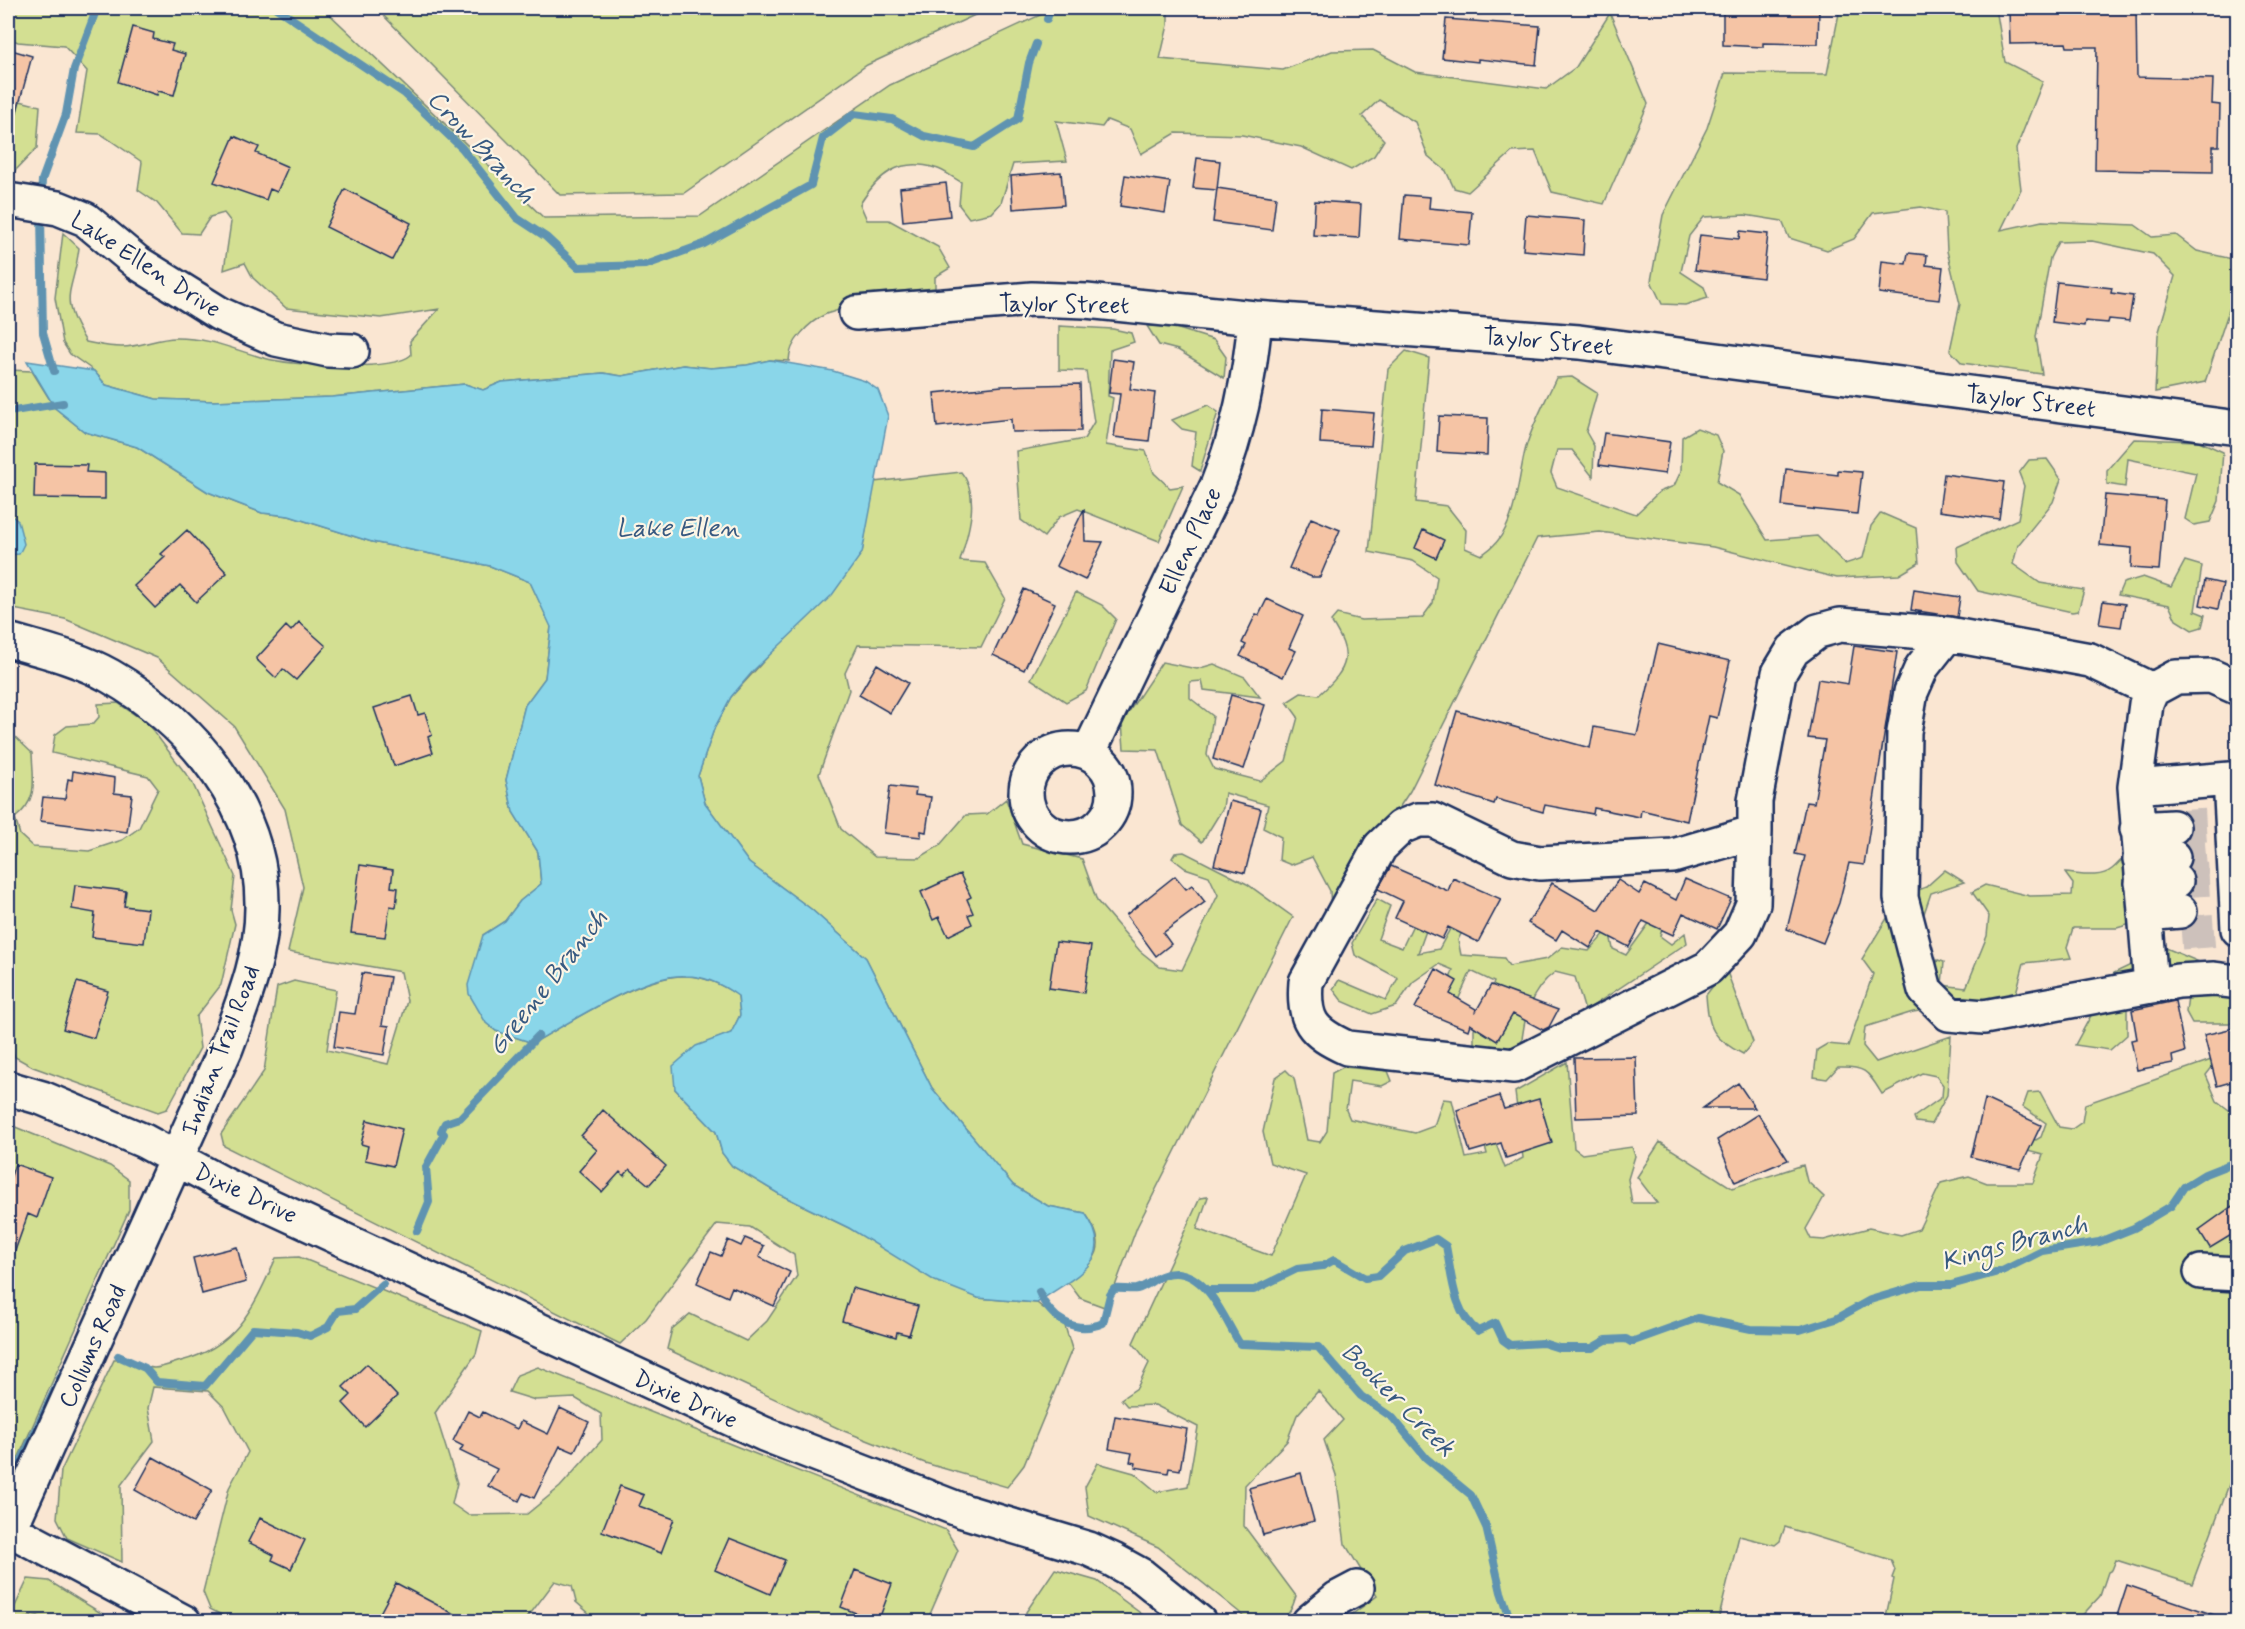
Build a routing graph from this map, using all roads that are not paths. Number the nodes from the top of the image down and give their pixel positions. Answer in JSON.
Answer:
{"nodes":[{"id":1,"x":17,"y":201,"type":"edge"},
{"id":2,"x":856,"y":314,"type":"dead end"},
{"id":3,"x":1255,"y":318,"type":"junction"},
{"id":4,"x":352,"y":351,"type":"dead end"},
{"id":5,"x":2238,"y":428,"type":"edge"},
{"id":6,"x":1948,"y":634,"type":"junction"},
{"id":7,"x":8,"y":640,"type":"edge"},
{"id":8,"x":2238,"y":688,"type":"edge"},
{"id":9,"x":2152,"y":690,"type":"junction"},
{"id":10,"x":1089,"y":752,"type":"dead end"},
{"id":11,"x":2135,"y":787,"type":"junction"},
{"id":12,"x":1755,"y":832,"type":"junction"},
{"id":13,"x":2177,"y":882,"type":"junction"},
{"id":14,"x":2226,"y":883,"type":"edge"},
{"id":15,"x":2142,"y":884,"type":"junction"},
{"id":16,"x":2238,"y":982,"type":"edge"},
{"id":17,"x":2151,"y":986,"type":"junction"},
{"id":18,"x":8,"y":1088,"type":"edge"},
{"id":19,"x":176,"y":1159,"type":"junction"},
{"id":20,"x":2201,"y":1272,"type":"dead end"},
{"id":21,"x":2238,"y":1274,"type":"edge"},
{"id":22,"x":8,"y":1531,"type":"edge"},
{"id":23,"x":1357,"y":1588,"type":"dead end"},
{"id":24,"x":184,"y":1622,"type":"edge"},
{"id":25,"x":1199,"y":1622,"type":"edge"},
{"id":26,"x":1309,"y":1622,"type":"edge"}],
"edges":[{"from":1,"to":4,"type":"street","name":"Lake Ellen Drive"},
{"from":2,"to":3,"type":"street","name":"Taylor Street"},
{"from":3,"to":5,"type":"street","name":"Taylor Street"},
{"from":3,"to":10,"type":"street","name":"Ellen Place"},
{"from":6,"to":9,"type":"street"},
{"from":6,"to":12,"type":"street"},
{"from":6,"to":17,"type":"street"},
{"from":7,"to":19,"type":"street","name":"Indian Trail Road"},
{"from":8,"to":9,"type":"street"},
{"from":9,"to":11,"type":"street"},
{"from":11,"to":14,"type":"street"},
{"from":11,"to":15,"type":"street"},
{"from":12,"to":12,"type":"street"},
{"from":13,"to":15,"type":"street"},
{"from":13,"to":15,"type":"street"},
{"from":13,"to":15,"type":"street"},
{"from":15,"to":17,"type":"street"},
{"from":16,"to":17,"type":"street"},
{"from":18,"to":19,"type":"street","name":"Dixie Drive"},
{"from":19,"to":22,"type":"street","name":"Collums Road"},
{"from":19,"to":25,"type":"street","name":"Dixie Drive"},
{"from":20,"to":21,"type":"street"},
{"from":22,"to":24,"type":"street"},
{"from":23,"to":26,"type":"street"}]}
